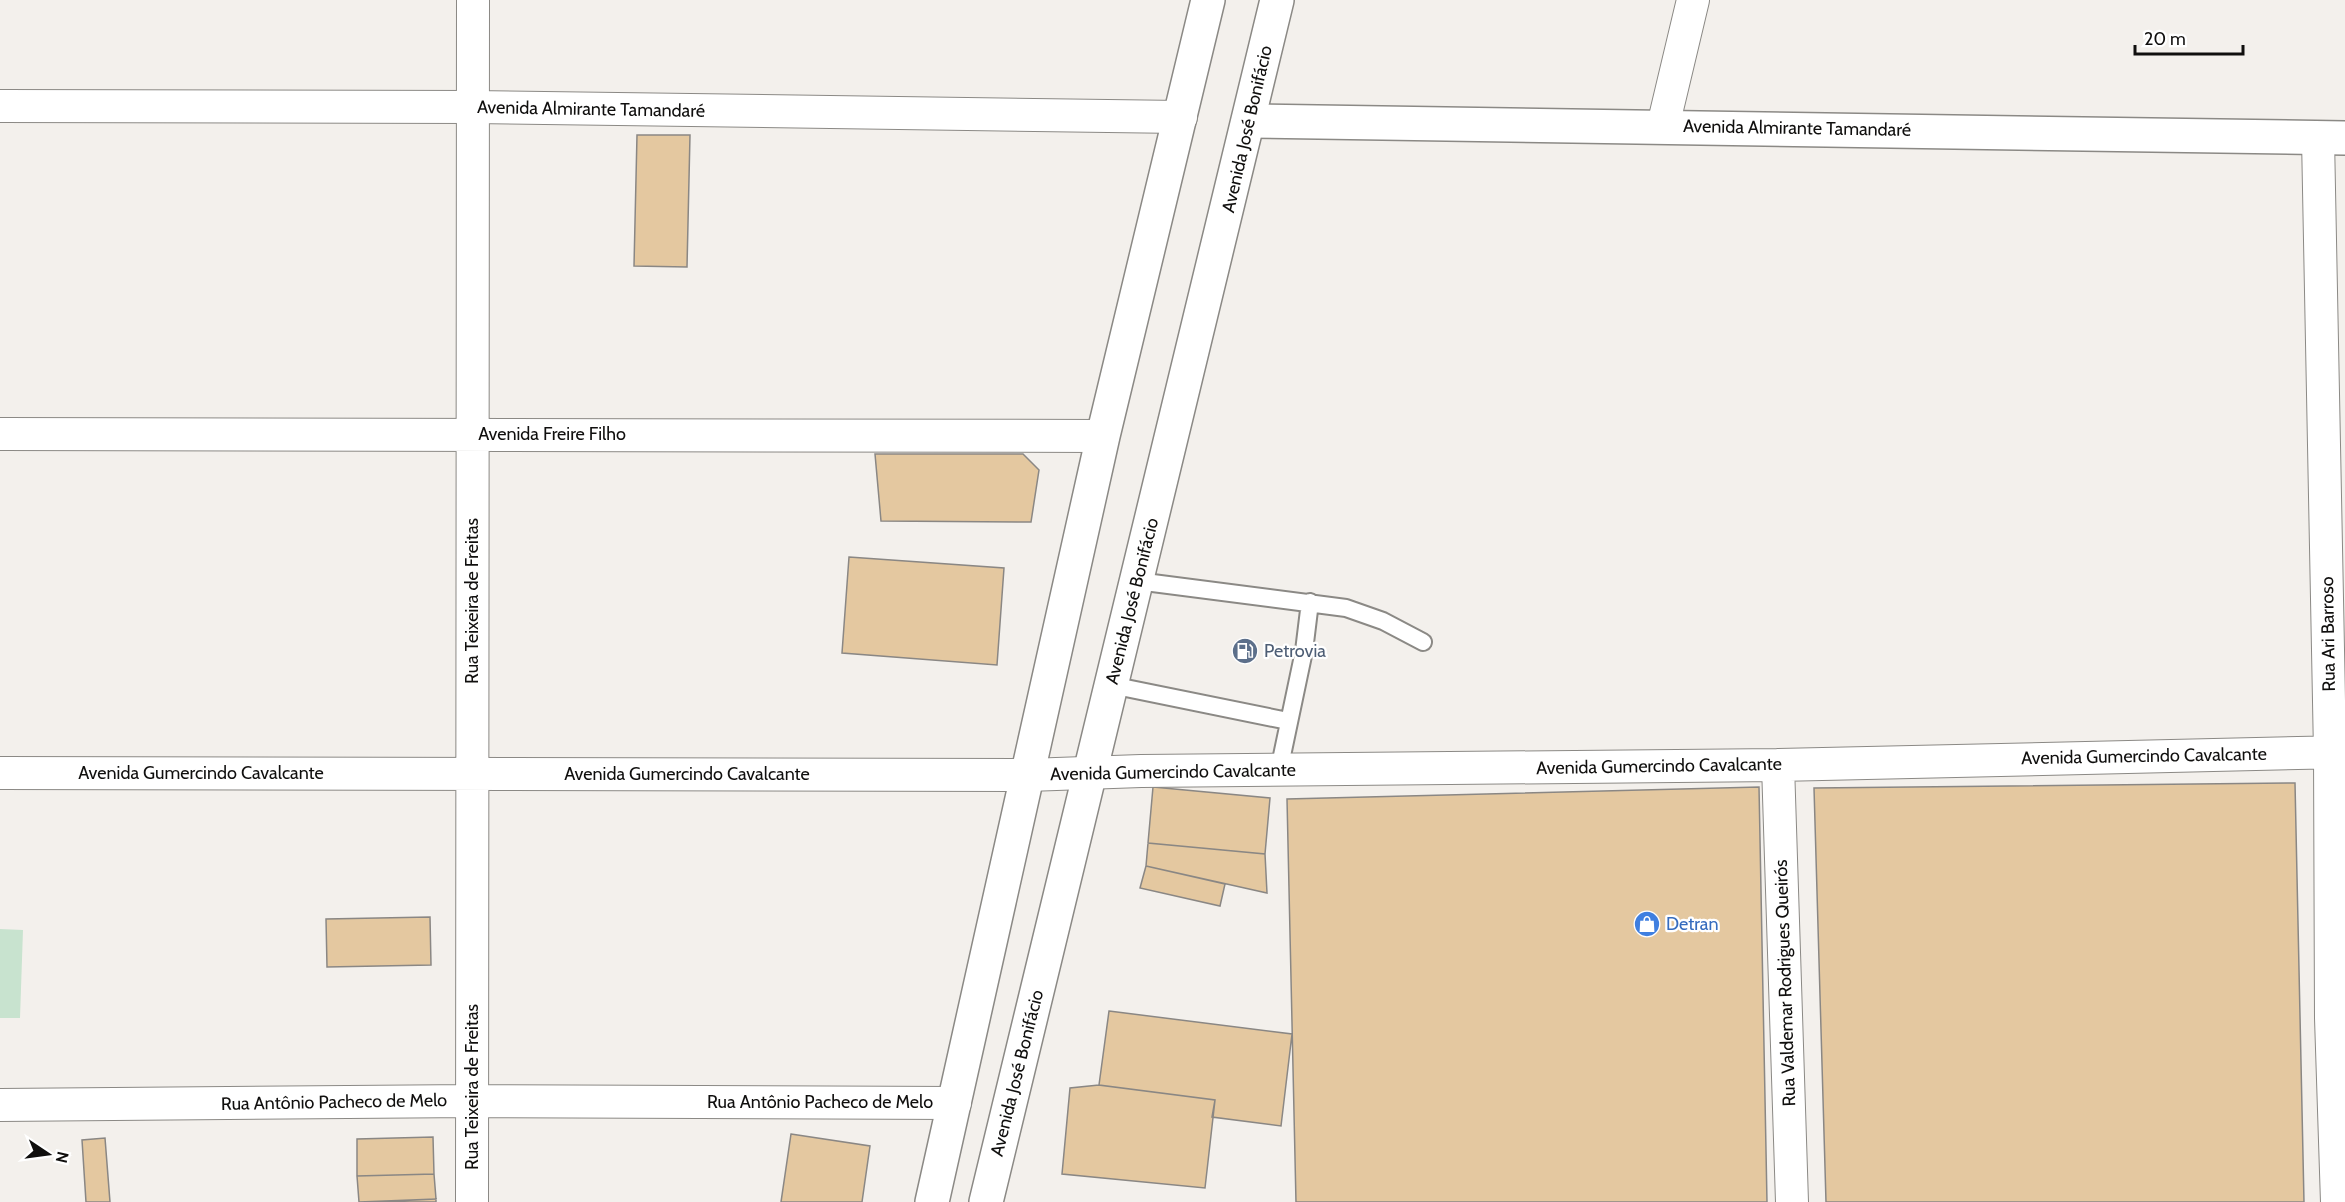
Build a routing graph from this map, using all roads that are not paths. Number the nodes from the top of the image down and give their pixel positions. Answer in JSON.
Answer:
{"nodes":[{"id":1,"x":473,"y":0,"type":"edge"},
{"id":2,"x":1208,"y":0,"type":"edge"},
{"id":3,"x":1277,"y":0,"type":"edge"},
{"id":4,"x":1693,"y":0,"type":"edge"},
{"id":5,"x":0,"y":106,"type":"edge"},
{"id":6,"x":473,"y":107,"type":"junction"},
{"id":7,"x":1181,"y":117,"type":"junction"},
{"id":8,"x":1249,"y":121,"type":"junction"},
{"id":9,"x":1663,"y":126,"type":"junction"},
{"id":10,"x":2332,"y":138,"type":"edge"},
{"id":11,"x":473,"y":433,"type":"junction"},
{"id":12,"x":0,"y":434,"type":"edge"},
{"id":13,"x":1103,"y":436,"type":"junction"},
{"id":14,"x":1137,"y":580,"type":"junction"},
{"id":15,"x":1310,"y":602,"type":"junction"},
{"id":16,"x":1422,"y":642,"type":"dead end"},
{"id":17,"x":1112,"y":685,"type":"junction"},
{"id":18,"x":1288,"y":721,"type":"junction"},
{"id":19,"x":2338,"y":752,"type":"edge"},
{"id":20,"x":1778,"y":765,"type":"junction"},
{"id":21,"x":1279,"y":770,"type":"junction"},
{"id":22,"x":0,"y":772,"type":"edge"},
{"id":23,"x":472,"y":773,"type":"junction"},
{"id":24,"x":1090,"y":774,"type":"junction"},
{"id":25,"x":1028,"y":775,"type":"junction"},
{"id":26,"x":472,"y":1101,"type":"junction"},
{"id":27,"x":955,"y":1103,"type":"junction"},
{"id":28,"x":0,"y":1105,"type":"edge"},
{"id":29,"x":472,"y":1202,"type":"edge"},
{"id":30,"x":932,"y":1202,"type":"edge"},
{"id":31,"x":986,"y":1202,"type":"edge"},
{"id":32,"x":1792,"y":1202,"type":"edge"},
{"id":33,"x":2337,"y":1202,"type":"edge"}],
"edges":[{"from":1,"to":6,"type":"street","name":"Rua Teixeira de Freitas"},
{"from":2,"to":7,"type":"main road"},
{"from":3,"to":8,"type":"main road","name":"Avenida José Bonifácio"},
{"from":4,"to":9,"type":"street"},
{"from":5,"to":6,"type":"street","name":"Avenida Almirante Tamandaré"},
{"from":6,"to":7,"type":"street","name":"Avenida Almirante Tamandaré"},
{"from":6,"to":11,"type":"street","name":"Rua Teixeira de Freitas"},
{"from":7,"to":13,"type":"main road"},
{"from":8,"to":9,"type":"main road","name":"Avenida Almirante Tamandaré"},
{"from":8,"to":14,"type":"main road","name":"Avenida José Bonifácio"},
{"from":9,"to":10,"type":"main road","name":"Avenida Almirante Tamandaré"},
{"from":10,"to":19,"type":"street","name":"Rua Ari Barroso"},
{"from":11,"to":12,"type":"street","name":"Avenida Freire Filho"},
{"from":11,"to":13,"type":"street","name":"Avenida Freire Filho"},
{"from":11,"to":23,"type":"street","name":"Rua Teixeira de Freitas"},
{"from":13,"to":25,"type":"main road"},
{"from":14,"to":15,"type":"lane"},
{"from":14,"to":17,"type":"main road","name":"Avenida José Bonifácio"},
{"from":15,"to":16,"type":"lane"},
{"from":15,"to":18,"type":"lane"},
{"from":17,"to":18,"type":"lane"},
{"from":17,"to":24,"type":"main road","name":"Avenida José Bonifácio"},
{"from":18,"to":21,"type":"lane"},
{"from":19,"to":20,"type":"street","name":"Avenida Gumercindo Cavalcante"},
{"from":19,"to":33,"type":"street","name":"Rua Ari Barroso"},
{"from":20,"to":21,"type":"street","name":"Avenida Gumercindo Cavalcante"},
{"from":20,"to":32,"type":"street","name":"Rua Valdemar Rodrigues Queirós"},
{"from":21,"to":24,"type":"street","name":"Avenida Gumercindo Cavalcante"},
{"from":22,"to":23,"type":"street","name":"Avenida Gumercindo Cavalcante"},
{"from":23,"to":25,"type":"street","name":"Avenida Gumercindo Cavalcante"},
{"from":23,"to":26,"type":"street","name":"Rua Teixeira de Freitas"},
{"from":24,"to":25,"type":"street","name":"Avenida Gumercindo Cavalcante"},
{"from":24,"to":31,"type":"main road","name":"Avenida José Bonifácio"},
{"from":25,"to":27,"type":"main road"},
{"from":26,"to":27,"type":"street","name":"Rua Antônio Pacheco de Melo"},
{"from":26,"to":28,"type":"street","name":"Rua Antônio Pacheco de Melo"},
{"from":26,"to":29,"type":"street","name":"Rua Teixeira de Freitas"},
{"from":27,"to":30,"type":"main road"}]}
